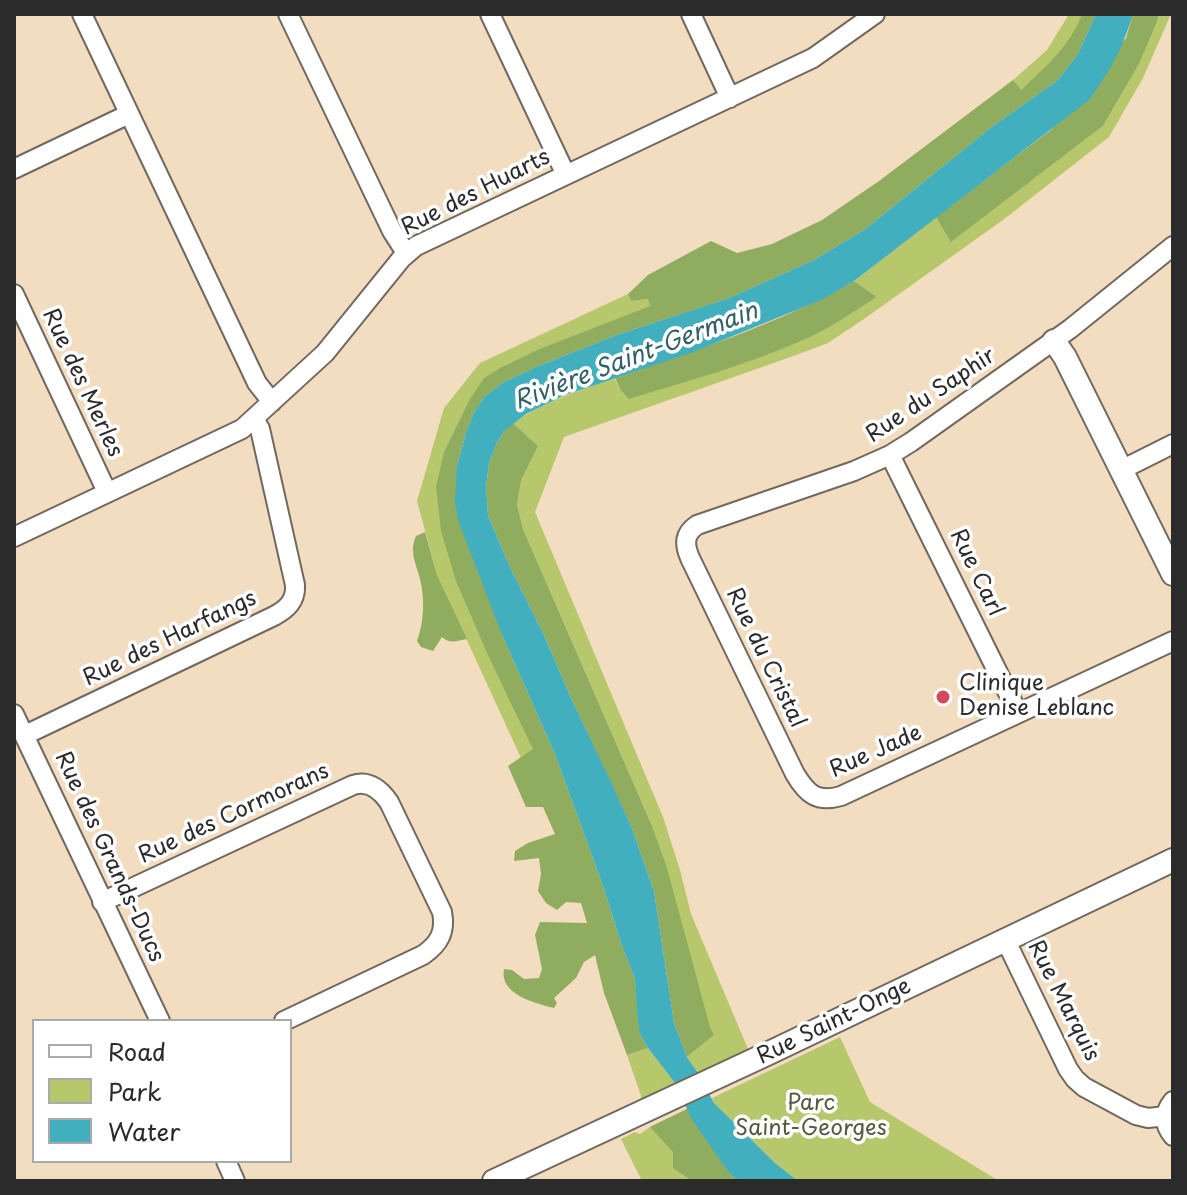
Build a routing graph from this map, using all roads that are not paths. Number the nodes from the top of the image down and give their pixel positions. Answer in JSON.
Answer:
{"nodes":[{"id":1,"x":82,"y":14,"type":"edge"},
{"id":2,"x":288,"y":14,"type":"edge"},
{"id":3,"x":490,"y":14,"type":"edge"},
{"id":4,"x":691,"y":14,"type":"edge"},
{"id":5,"x":875,"y":14,"type":"edge"},
{"id":6,"x":730,"y":98,"type":"junction"},
{"id":7,"x":129,"y":114,"type":"junction"},
{"id":8,"x":14,"y":169,"type":"edge"},
{"id":9,"x":566,"y":175,"type":"junction"},
{"id":10,"x":1173,"y":246,"type":"edge"},
{"id":11,"x":406,"y":253,"type":"junction"},
{"id":12,"x":14,"y":294,"type":"edge"},
{"id":13,"x":1054,"y":341,"type":"junction"},
{"id":14,"x":272,"y":402,"type":"junction"},
{"id":15,"x":254,"y":419,"type":"junction"},
{"id":16,"x":1173,"y":444,"type":"edge"},
{"id":17,"x":890,"y":455,"type":"junction"},
{"id":18,"x":1121,"y":470,"type":"junction"},
{"id":19,"x":107,"y":492,"type":"junction"},
{"id":20,"x":687,"y":534,"type":"joint"},
{"id":21,"x":14,"y":537,"type":"edge"},
{"id":22,"x":1173,"y":574,"type":"edge"},
{"id":23,"x":1173,"y":641,"type":"edge"},
{"id":24,"x":1018,"y":713,"type":"junction"},
{"id":25,"x":14,"y":714,"type":"edge"},
{"id":26,"x":25,"y":735,"type":"junction"},
{"id":27,"x":816,"y":797,"type":"joint"},
{"id":28,"x":1173,"y":860,"type":"edge"},
{"id":29,"x":102,"y":902,"type":"junction"},
{"id":30,"x":1005,"y":939,"type":"junction"},
{"id":31,"x":159,"y":1019,"type":"edge"},
{"id":32,"x":288,"y":1019,"type":"edge"},
{"id":33,"x":1169,"y":1108,"type":"edge"},
{"id":34,"x":1173,"y":1136,"type":"edge"},
{"id":35,"x":494,"y":1181,"type":"edge"}],
"edges":[{"from":1,"to":7,"type":"street"},
{"from":2,"to":11,"type":"street"},
{"from":3,"to":9,"type":"street"},
{"from":4,"to":6,"type":"street"},
{"from":5,"to":6,"type":"street","name":"Rue des Huarts"},
{"from":6,"to":9,"type":"street","name":"Rue des Huarts"},
{"from":7,"to":8,"type":"street"},
{"from":7,"to":14,"type":"street"},
{"from":9,"to":11,"type":"street","name":"Rue des Huarts"},
{"from":10,"to":13,"type":"street","name":"Rue du Saphir"},
{"from":11,"to":14,"type":"street","name":"Rue des Huarts"},
{"from":12,"to":19,"type":"street","name":"Rue des Merles"},
{"from":13,"to":17,"type":"street","name":"Rue du Saphir"},
{"from":13,"to":18,"type":"street"},
{"from":14,"to":15,"type":"street","name":"Rue des Huarts"},
{"from":15,"to":19,"type":"street","name":"Rue des Huarts"},
{"from":15,"to":26,"type":"street","name":"Rue des Harfangs"},
{"from":16,"to":18,"type":"street"},
{"from":17,"to":20,"type":"street","name":"Rue du Saphir"},
{"from":17,"to":24,"type":"street","name":"Rue Carl"},
{"from":18,"to":22,"type":"street"},
{"from":19,"to":21,"type":"street","name":"Rue des Huarts"},
{"from":20,"to":27,"type":"street","name":"Rue du Cristal"},
{"from":23,"to":24,"type":"street","name":"Rue Jade"},
{"from":24,"to":27,"type":"street","name":"Rue Jade"},
{"from":25,"to":26,"type":"street","name":"Rue des Grands-Ducs"},
{"from":26,"to":29,"type":"street","name":"Rue des Grands-Ducs"},
{"from":28,"to":30,"type":"street","name":"Rue Saint-Onge"},
{"from":29,"to":31,"type":"street","name":"Rue des Grands-Ducs"},
{"from":29,"to":32,"type":"street","name":"Rue des Cormorans"},
{"from":30,"to":33,"type":"street","name":"Rue Marquis"},
{"from":30,"to":35,"type":"street","name":"Rue Saint-Onge"},
{"from":33,"to":34,"type":"street","name":"Rue Marquis"}]}
